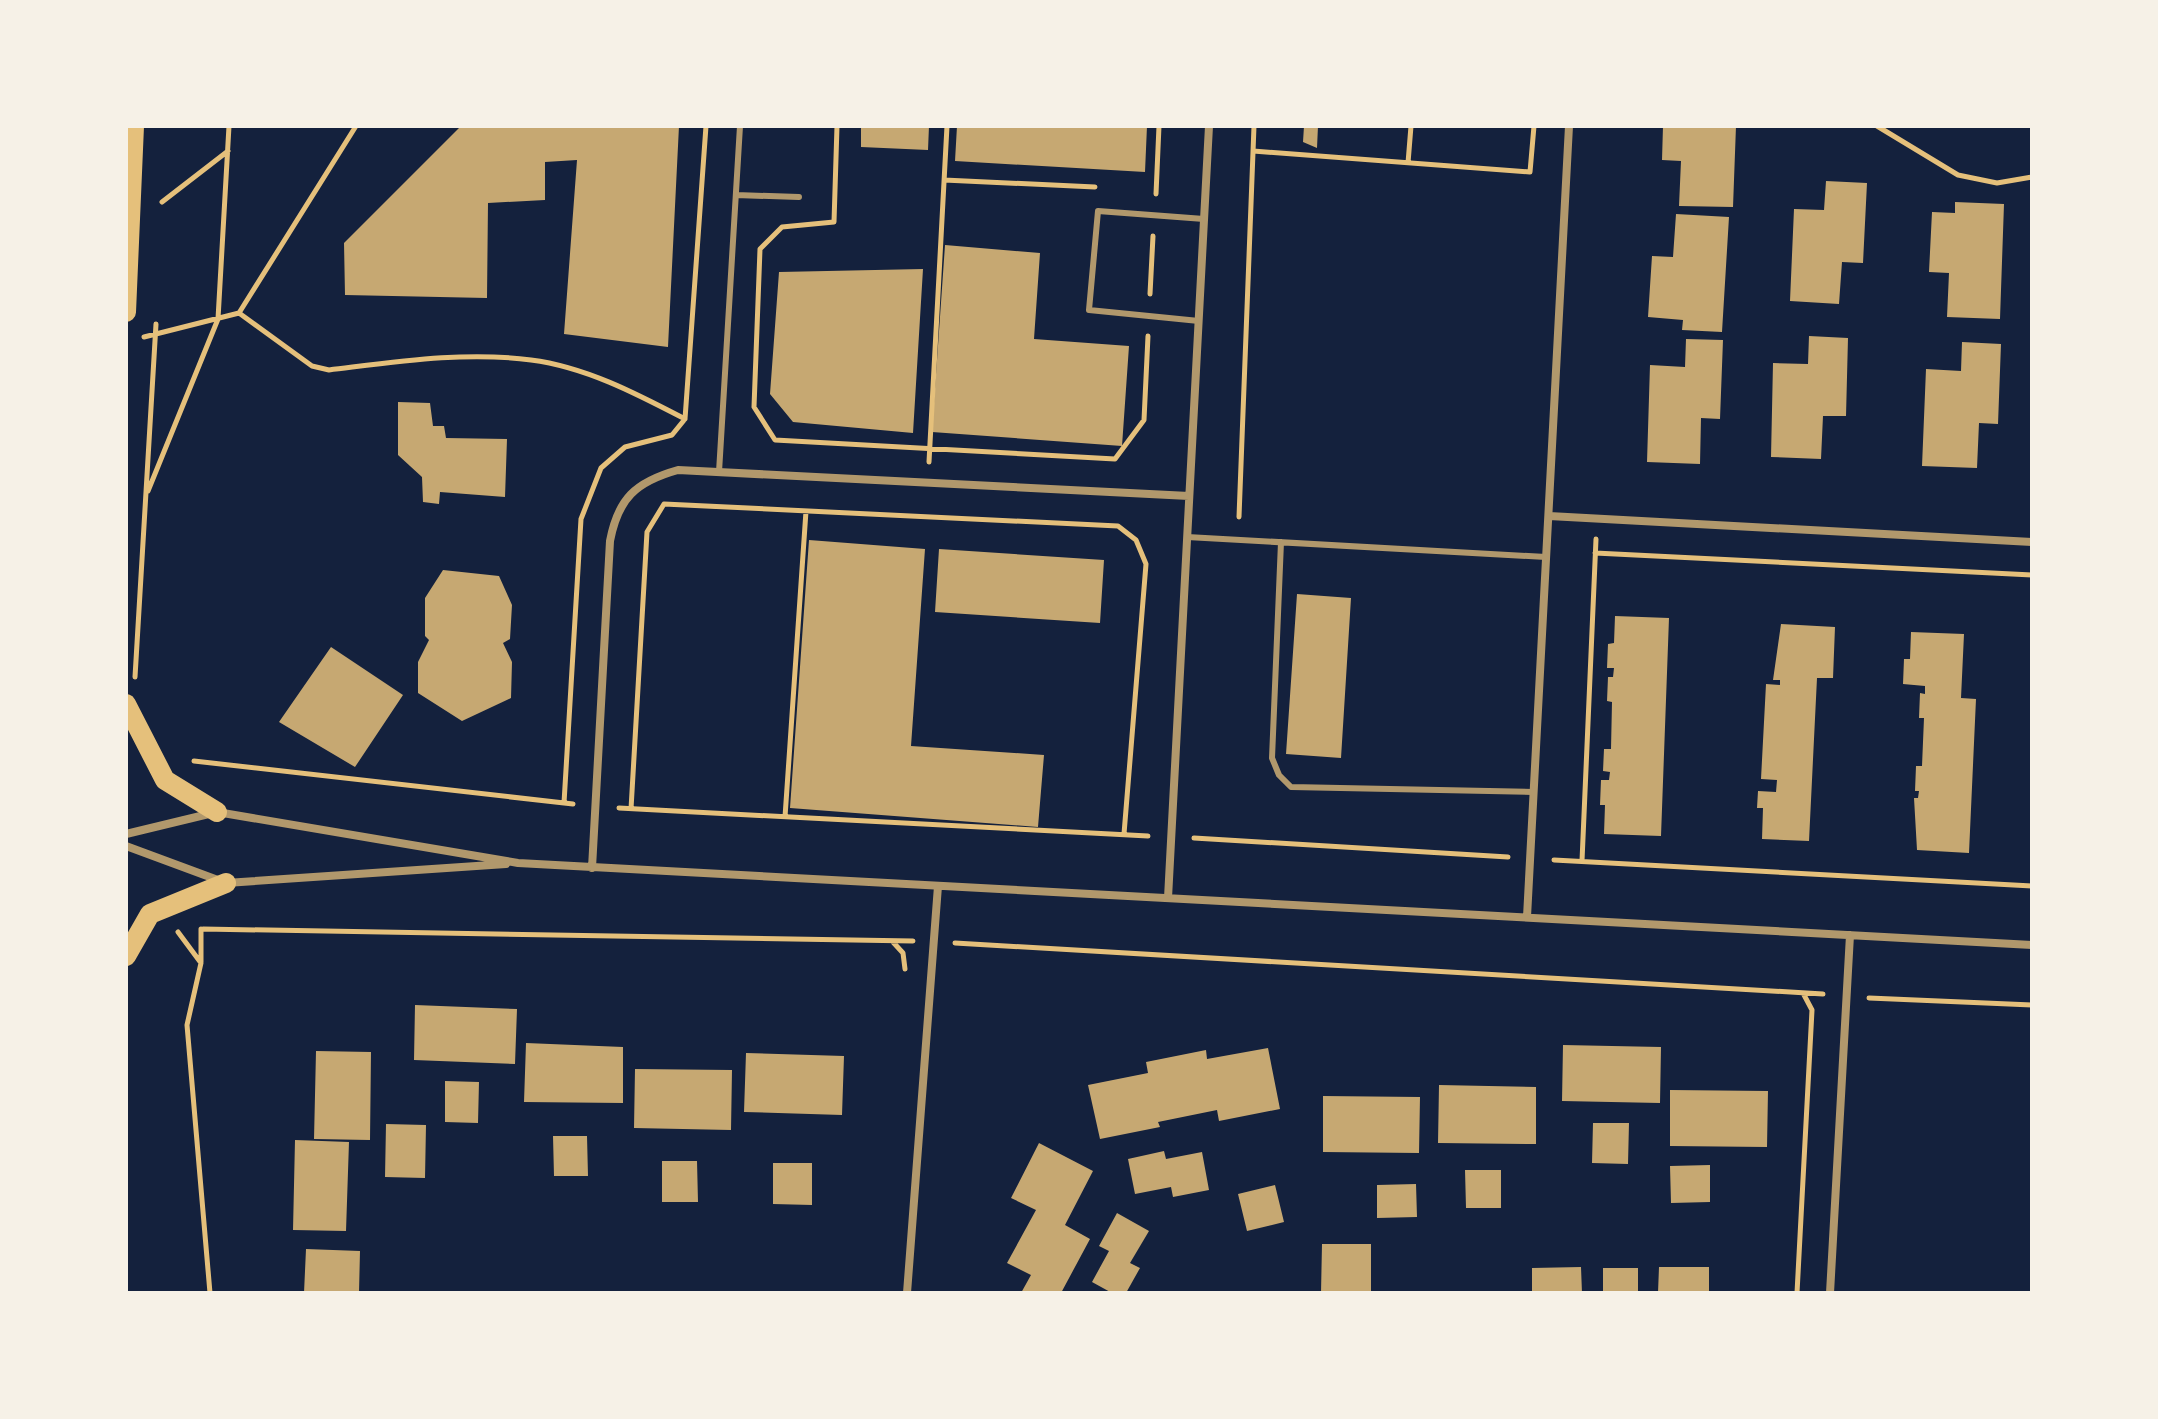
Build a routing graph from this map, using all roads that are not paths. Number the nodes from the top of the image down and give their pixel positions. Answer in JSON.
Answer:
{"nodes":[{"id":1,"x":134,"y":126,"type":"edge"},
{"id":2,"x":740,"y":126,"type":"edge"},
{"id":3,"x":1209,"y":126,"type":"edge"},
{"id":4,"x":1569,"y":126,"type":"edge"},
{"id":5,"x":736,"y":195,"type":"junction"},
{"id":6,"x":799,"y":197,"type":"dead end"},
{"id":7,"x":1204,"y":219,"type":"junction"},
{"id":8,"x":126,"y":312,"type":"edge"},
{"id":9,"x":1199,"y":321,"type":"junction"},
{"id":10,"x":719,"y":472,"type":"junction"},
{"id":11,"x":1189,"y":496,"type":"junction"},
{"id":12,"x":1549,"y":516,"type":"junction"},
{"id":13,"x":1187,"y":537,"type":"junction"},
{"id":14,"x":1281,"y":542,"type":"junction"},
{"id":15,"x":2032,"y":542,"type":"edge"},
{"id":16,"x":1546,"y":557,"type":"junction"},
{"id":17,"x":132,"y":698,"type":"edge"},
{"id":18,"x":1533,"y":792,"type":"junction"},
{"id":19,"x":217,"y":812,"type":"junction"},
{"id":20,"x":126,"y":834,"type":"edge"},
{"id":21,"x":126,"y":846,"type":"edge"},
{"id":22,"x":518,"y":863,"type":"junction"},
{"id":23,"x":592,"y":868,"type":"junction"},
{"id":24,"x":226,"y":883,"type":"junction"},
{"id":25,"x":938,"y":886,"type":"junction"},
{"id":26,"x":1168,"y":898,"type":"junction"},
{"id":27,"x":1527,"y":917,"type":"junction"},
{"id":28,"x":1850,"y":935,"type":"junction"},
{"id":29,"x":2032,"y":945,"type":"edge"},
{"id":30,"x":126,"y":956,"type":"edge"},
{"id":31,"x":907,"y":1293,"type":"edge"},
{"id":32,"x":1830,"y":1293,"type":"edge"}],
"edges":[{"from":1,"to":8,"type":"main road"},
{"from":2,"to":5,"type":"lane"},
{"from":3,"to":7,"type":"street"},
{"from":4,"to":12,"type":"street"},
{"from":5,"to":6,"type":"lane"},
{"from":5,"to":10,"type":"lane"},
{"from":7,"to":9,"type":"street"},
{"from":7,"to":9,"type":"lane"},
{"from":9,"to":11,"type":"street"},
{"from":10,"to":11,"type":"street"},
{"from":10,"to":23,"type":"street"},
{"from":11,"to":13,"type":"street"},
{"from":12,"to":15,"type":"street"},
{"from":12,"to":16,"type":"street"},
{"from":13,"to":14,"type":"lane"},
{"from":13,"to":26,"type":"street"},
{"from":14,"to":16,"type":"lane"},
{"from":14,"to":18,"type":"lane"},
{"from":16,"to":18,"type":"street"},
{"from":17,"to":19,"type":"main road"},
{"from":18,"to":27,"type":"street"},
{"from":19,"to":20,"type":"street"},
{"from":19,"to":22,"type":"street"},
{"from":21,"to":24,"type":"street"},
{"from":22,"to":23,"type":"street"},
{"from":22,"to":24,"type":"street"},
{"from":23,"to":25,"type":"street"},
{"from":24,"to":30,"type":"main road"},
{"from":25,"to":26,"type":"street"},
{"from":25,"to":31,"type":"street"},
{"from":26,"to":27,"type":"street"},
{"from":27,"to":28,"type":"street"},
{"from":28,"to":29,"type":"street"},
{"from":28,"to":32,"type":"street"}]}
